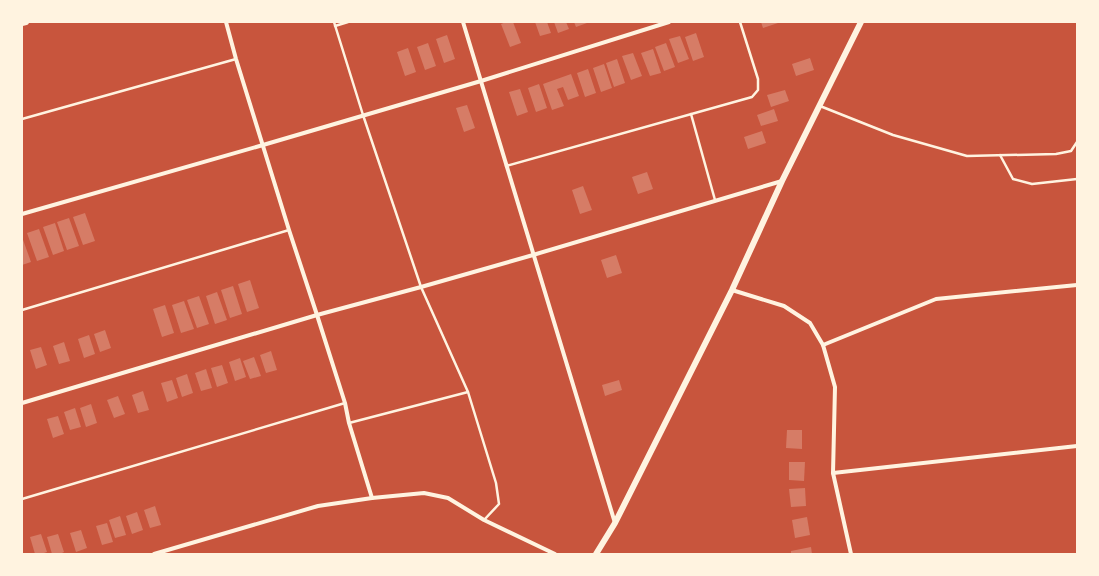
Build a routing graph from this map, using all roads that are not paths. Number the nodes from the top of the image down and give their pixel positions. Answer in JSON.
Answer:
{"nodes":[{"id":1,"x":26,"y":22,"type":"edge"},
{"id":2,"x":226,"y":22,"type":"edge"},
{"id":3,"x":334,"y":22,"type":"edge"},
{"id":4,"x":348,"y":22,"type":"edge"},
{"id":5,"x":463,"y":22,"type":"edge"},
{"id":6,"x":669,"y":22,"type":"edge"},
{"id":7,"x":740,"y":22,"type":"edge"},
{"id":8,"x":861,"y":22,"type":"edge"},
{"id":9,"x":22,"y":23,"type":"edge"},
{"id":10,"x":335,"y":26,"type":"junction"},
{"id":11,"x":236,"y":60,"type":"junction"},
{"id":12,"x":481,"y":80,"type":"junction"},
{"id":13,"x":819,"y":106,"type":"junction"},
{"id":14,"x":691,"y":114,"type":"junction"},
{"id":15,"x":363,"y":115,"type":"junction"},
{"id":16,"x":22,"y":119,"type":"edge"},
{"id":17,"x":1077,"y":142,"type":"edge"},
{"id":18,"x":263,"y":145,"type":"junction"},
{"id":19,"x":1000,"y":155,"type":"junction"},
{"id":20,"x":506,"y":166,"type":"junction"},
{"id":21,"x":1077,"y":179,"type":"edge"},
{"id":22,"x":782,"y":181,"type":"junction"},
{"id":23,"x":716,"y":201,"type":"junction"},
{"id":24,"x":22,"y":214,"type":"edge"},
{"id":25,"x":289,"y":230,"type":"junction"},
{"id":26,"x":533,"y":256,"type":"junction"},
{"id":27,"x":1077,"y":286,"type":"edge"},
{"id":28,"x":421,"y":287,"type":"junction"},
{"id":29,"x":732,"y":290,"type":"junction"},
{"id":30,"x":22,"y":310,"type":"edge"},
{"id":31,"x":317,"y":315,"type":"junction"},
{"id":32,"x":823,"y":344,"type":"junction"},
{"id":33,"x":468,"y":392,"type":"junction"},
{"id":34,"x":22,"y":403,"type":"edge"},
{"id":35,"x":344,"y":403,"type":"junction"},
{"id":36,"x":349,"y":423,"type":"junction"},
{"id":37,"x":1077,"y":446,"type":"edge"},
{"id":38,"x":833,"y":473,"type":"junction"},
{"id":39,"x":372,"y":498,"type":"junction"},
{"id":40,"x":22,"y":499,"type":"edge"},
{"id":41,"x":484,"y":520,"type":"junction"},
{"id":42,"x":614,"y":523,"type":"junction"},
{"id":43,"x":154,"y":554,"type":"edge"},
{"id":44,"x":555,"y":554,"type":"edge"},
{"id":45,"x":596,"y":554,"type":"edge"},
{"id":46,"x":851,"y":554,"type":"edge"}],
"edges":[{"from":1,"to":9,"type":"street"},
{"from":2,"to":11,"type":"street"},
{"from":3,"to":10,"type":"lane"},
{"from":4,"to":10,"type":"lane"},
{"from":5,"to":12,"type":"street"},
{"from":6,"to":12,"type":"street"},
{"from":7,"to":14,"type":"lane"},
{"from":8,"to":13,"type":"street"},
{"from":10,"to":15,"type":"lane"},
{"from":11,"to":16,"type":"lane"},
{"from":11,"to":18,"type":"street"},
{"from":12,"to":15,"type":"street"},
{"from":12,"to":20,"type":"street"},
{"from":13,"to":19,"type":"lane"},
{"from":13,"to":22,"type":"street"},
{"from":14,"to":20,"type":"lane"},
{"from":14,"to":23,"type":"lane"},
{"from":15,"to":18,"type":"street"},
{"from":15,"to":28,"type":"lane"},
{"from":17,"to":19,"type":"lane"},
{"from":18,"to":24,"type":"street"},
{"from":18,"to":25,"type":"street"},
{"from":19,"to":21,"type":"lane"},
{"from":20,"to":26,"type":"street"},
{"from":22,"to":23,"type":"street"},
{"from":22,"to":29,"type":"street"},
{"from":23,"to":26,"type":"street"},
{"from":25,"to":30,"type":"lane"},
{"from":25,"to":31,"type":"street"},
{"from":26,"to":28,"type":"street"},
{"from":26,"to":42,"type":"street"},
{"from":27,"to":32,"type":"street"},
{"from":28,"to":31,"type":"street"},
{"from":28,"to":33,"type":"lane"},
{"from":29,"to":32,"type":"street"},
{"from":29,"to":42,"type":"street"},
{"from":31,"to":34,"type":"street"},
{"from":31,"to":35,"type":"street"},
{"from":32,"to":38,"type":"street"},
{"from":33,"to":36,"type":"lane"},
{"from":33,"to":41,"type":"lane"},
{"from":35,"to":36,"type":"street"},
{"from":35,"to":40,"type":"lane"},
{"from":36,"to":39,"type":"street"},
{"from":37,"to":38,"type":"street"},
{"from":38,"to":46,"type":"street"},
{"from":39,"to":41,"type":"street"},
{"from":39,"to":43,"type":"street"},
{"from":41,"to":44,"type":"street"},
{"from":42,"to":45,"type":"street"}]}
